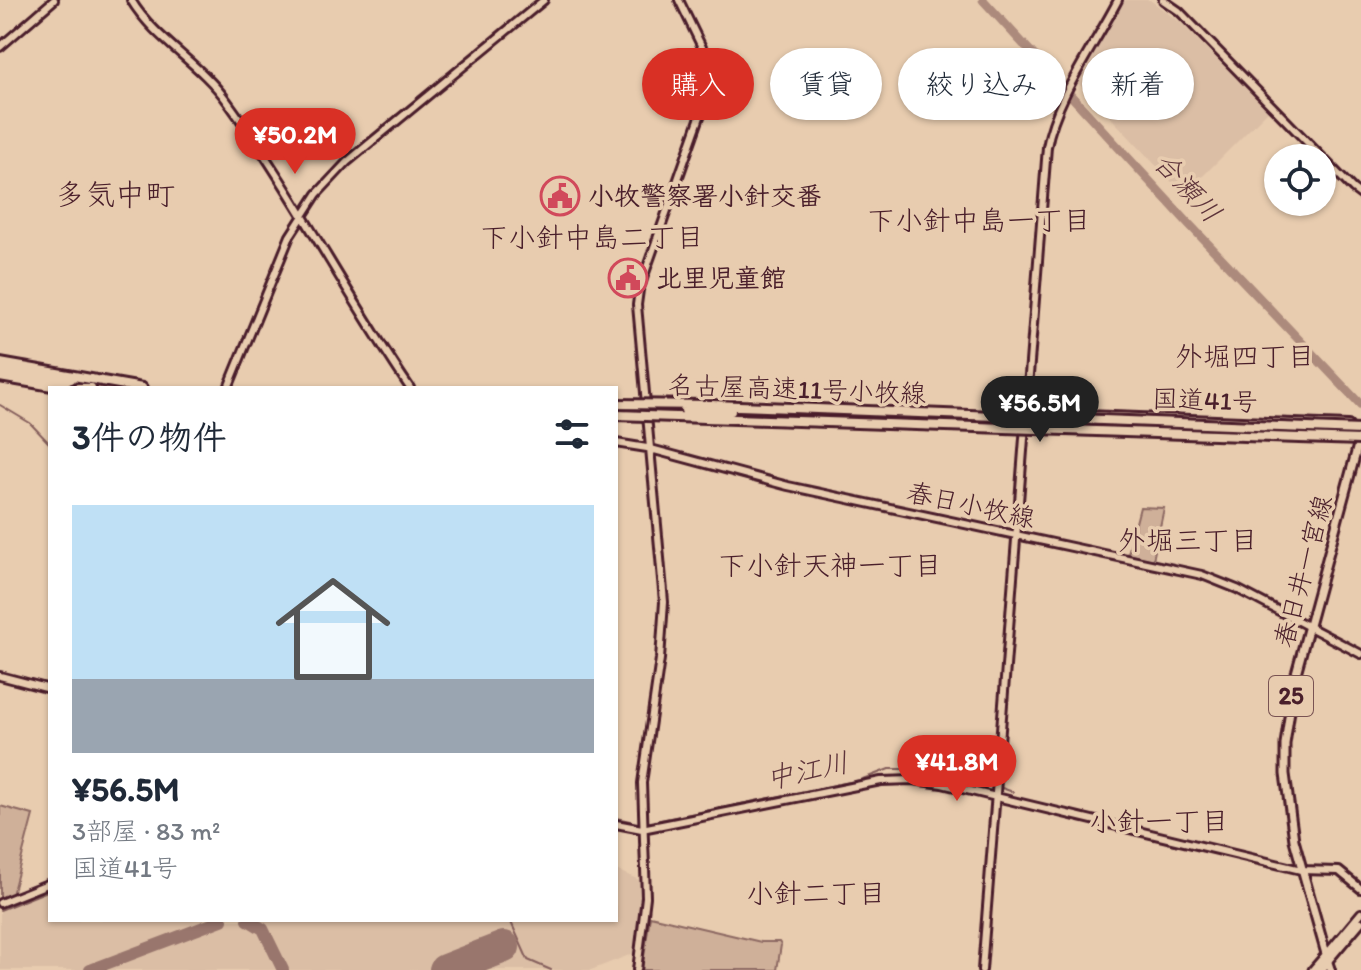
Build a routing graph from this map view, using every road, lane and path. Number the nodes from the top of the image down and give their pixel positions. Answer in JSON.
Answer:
{"nodes":[{"id":1,"x":54,"y":0,"type":"edge"},
{"id":2,"x":131,"y":0,"type":"edge"},
{"id":3,"x":544,"y":0,"type":"edge"},
{"id":4,"x":679,"y":0,"type":"edge"},
{"id":5,"x":1118,"y":0,"type":"edge"},
{"id":6,"x":1163,"y":0,"type":"edge"},
{"id":7,"x":0,"y":47,"type":"edge"},
{"id":8,"x":1361,"y":195,"type":"edge"},
{"id":9,"x":302,"y":215,"type":"junction"},
{"id":10,"x":0,"y":367,"type":"edge"},
{"id":11,"x":0,"y":378,"type":"edge"},
{"id":12,"x":49,"y":386,"type":"edge"},
{"id":13,"x":115,"y":386,"type":"edge"},
{"id":14,"x":128,"y":386,"type":"edge"},
{"id":15,"x":229,"y":386,"type":"edge"},
{"id":16,"x":409,"y":386,"type":"edge"},
{"id":17,"x":48,"y":388,"type":"edge"},
{"id":18,"x":646,"y":401,"type":"junction"},
{"id":19,"x":618,"y":408,"type":"edge"},
{"id":20,"x":618,"y":409,"type":"edge"},
{"id":21,"x":618,"y":409,"type":"edge"},
{"id":22,"x":618,"y":409,"type":"edge"},
{"id":23,"x":618,"y":410,"type":"edge"},
{"id":24,"x":975,"y":411,"type":"junction"},
{"id":25,"x":1027,"y":413,"type":"junction"},
{"id":26,"x":648,"y":418,"type":"junction"},
{"id":27,"x":1026,"y":431,"type":"junction"},
{"id":28,"x":1361,"y":436,"type":"edge"},
{"id":29,"x":618,"y":443,"type":"edge"},
{"id":30,"x":651,"y":449,"type":"junction"},
{"id":31,"x":1016,"y":535,"type":"junction"},
{"id":32,"x":1309,"y":626,"type":"junction"},
{"id":33,"x":1361,"y":654,"type":"edge"},
{"id":34,"x":0,"y":676,"type":"edge"},
{"id":35,"x":48,"y":688,"type":"edge"},
{"id":36,"x":996,"y":790,"type":"junction"},
{"id":37,"x":618,"y":824,"type":"edge"},
{"id":38,"x":642,"y":829,"type":"junction"},
{"id":39,"x":1301,"y":870,"type":"junction"},
{"id":40,"x":48,"y":884,"type":"edge"},
{"id":41,"x":1361,"y":889,"type":"edge"},
{"id":42,"x":0,"y":903,"type":"edge"},
{"id":43,"x":1361,"y":913,"type":"edge"},
{"id":44,"x":1361,"y":922,"type":"edge"},
{"id":45,"x":1327,"y":958,"type":"junction"},
{"id":46,"x":637,"y":970,"type":"edge"},
{"id":47,"x":982,"y":970,"type":"edge"},
{"id":48,"x":1313,"y":970,"type":"edge"},
{"id":49,"x":1321,"y":970,"type":"edge"},
{"id":50,"x":1331,"y":970,"type":"edge"}],
"edges":[{"from":1,"to":7,"type":"street"},
{"from":2,"to":9,"type":"street"},
{"from":3,"to":9,"type":"street"},
{"from":4,"to":18,"type":"street"},
{"from":5,"to":25,"type":"street"},
{"from":6,"to":8,"type":"street"},
{"from":9,"to":15,"type":"street"},
{"from":9,"to":16,"type":"street"},
{"from":10,"to":13,"type":"highway"},
{"from":10,"to":14,"type":"highway"},
{"from":11,"to":12,"type":"highway"},
{"from":11,"to":17,"type":"highway"},
{"from":18,"to":19,"type":"highway","name":"国道41号"},
{"from":18,"to":24,"type":"highway","name":"国道41号"},
{"from":18,"to":26,"type":"street"},
{"from":20,"to":24,"type":"highway","bridge":true},
{"from":21,"to":28,"type":"highway","name":"名古屋高速11号小牧線","bridge":true},
{"from":22,"to":28,"type":"highway","name":"名古屋高速11号小牧線","bridge":true},
{"from":23,"to":26,"type":"highway","name":"国道41号"},
{"from":24,"to":25,"type":"highway","name":"国道41号"},
{"from":25,"to":27,"type":"street"},
{"from":25,"to":28,"type":"highway","name":"国道41号"},
{"from":26,"to":27,"type":"highway","name":"国道41号"},
{"from":26,"to":30,"type":"street"},
{"from":27,"to":28,"type":"highway","name":"国道41号"},
{"from":27,"to":31,"type":"street"},
{"from":28,"to":32,"type":"main road","name":"春日井一宮線","number":"25"},
{"from":29,"to":30,"type":"street","name":"春日小牧線"},
{"from":30,"to":31,"type":"street","name":"春日小牧線"},
{"from":30,"to":38,"type":"street"},
{"from":31,"to":32,"type":"street","name":"春日小牧線"},
{"from":31,"to":36,"type":"street"},
{"from":32,"to":33,"type":"street","name":"春日小牧線"},
{"from":32,"to":39,"type":"main road","name":"春日井一宮線","number":"25"},
{"from":34,"to":35,"type":"street"},
{"from":36,"to":38,"type":"street"},
{"from":36,"to":39,"type":"street"},
{"from":36,"to":47,"type":"street"},
{"from":37,"to":38,"type":"street"},
{"from":38,"to":46,"type":"street"},
{"from":39,"to":41,"type":"street"},
{"from":39,"to":45,"type":"main road","name":"春日井一宮線","number":"25"},
{"from":40,"to":42,"type":"street"},
{"from":43,"to":45,"type":"street"},
{"from":44,"to":45,"type":"street"},
{"from":45,"to":48,"type":"main road"},
{"from":45,"to":49,"type":"main road"},
{"from":45,"to":50,"type":"street"}]}
